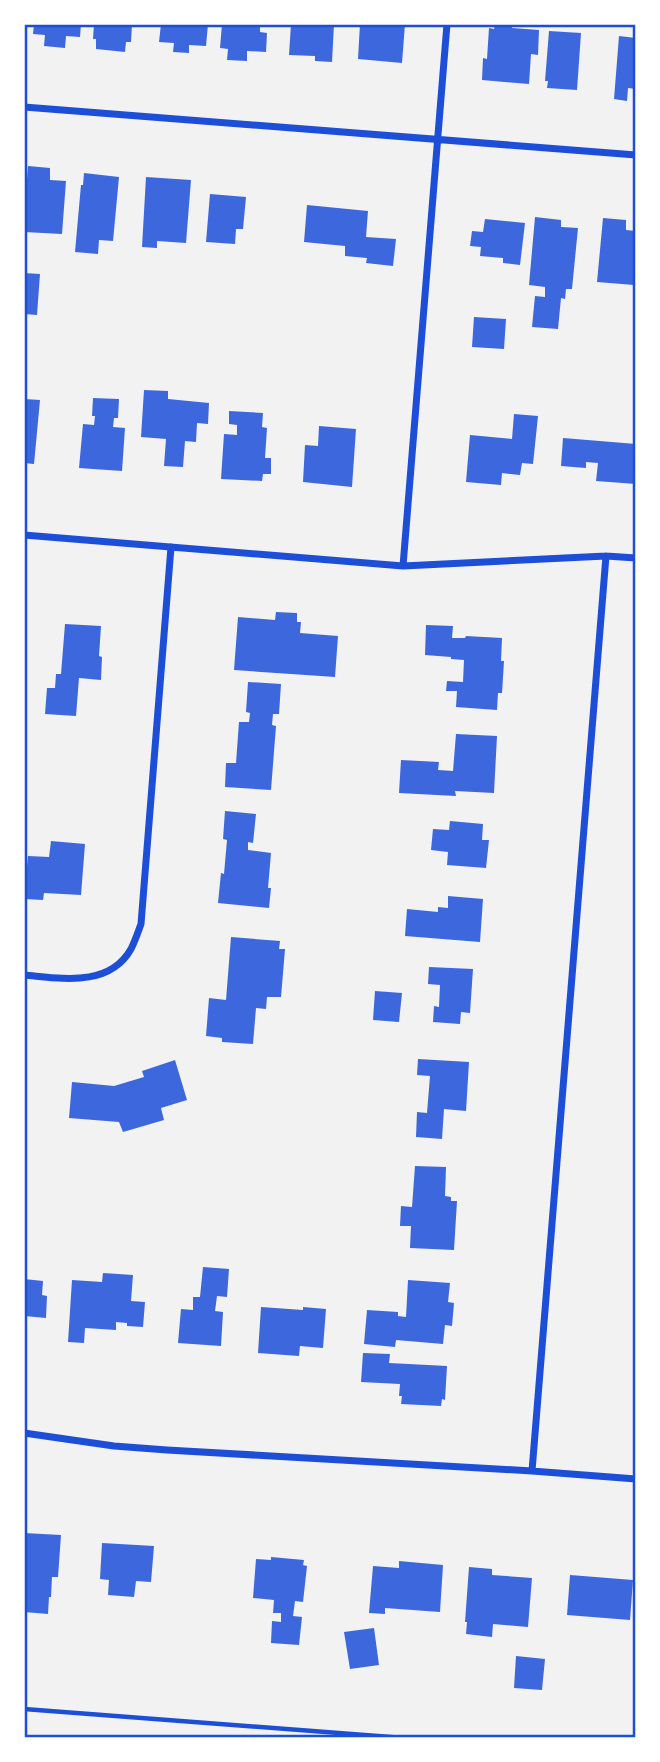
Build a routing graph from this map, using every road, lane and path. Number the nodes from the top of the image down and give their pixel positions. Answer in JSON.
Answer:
{"nodes":[{"id":1,"x":447,"y":24,"type":"edge"},
{"id":2,"x":24,"y":107,"type":"edge"},
{"id":3,"x":437,"y":140,"type":"junction"},
{"id":4,"x":635,"y":155,"type":"edge"},
{"id":5,"x":24,"y":536,"type":"edge"},
{"id":6,"x":171,"y":547,"type":"junction"},
{"id":7,"x":606,"y":556,"type":"junction"},
{"id":8,"x":635,"y":558,"type":"edge"},
{"id":9,"x":403,"y":566,"type":"junction"},
{"id":10,"x":24,"y":975,"type":"edge"},
{"id":11,"x":24,"y":1433,"type":"edge"},
{"id":12,"x":532,"y":1471,"type":"junction"},
{"id":13,"x":635,"y":1479,"type":"edge"},
{"id":14,"x":24,"y":1709,"type":"edge"},
{"id":15,"x":404,"y":1738,"type":"edge"}],
"edges":[{"from":1,"to":3,"type":"street"},
{"from":2,"to":3,"type":"street"},
{"from":3,"to":4,"type":"street"},
{"from":3,"to":9,"type":"street"},
{"from":5,"to":6,"type":"street"},
{"from":6,"to":9,"type":"street"},
{"from":6,"to":10,"type":"street"},
{"from":7,"to":8,"type":"street"},
{"from":7,"to":9,"type":"street"},
{"from":7,"to":12,"type":"street"},
{"from":11,"to":12,"type":"street"},
{"from":12,"to":13,"type":"street"},
{"from":14,"to":15,"type":"path"}]}
